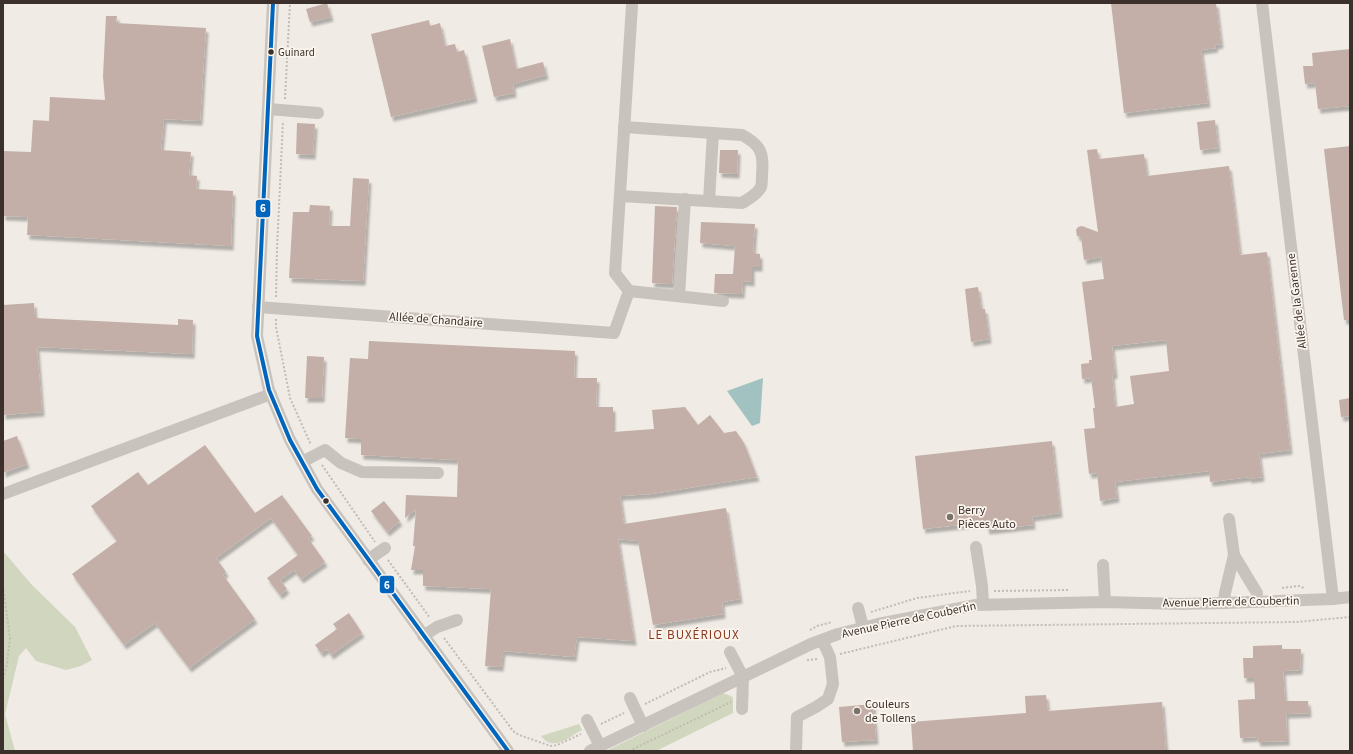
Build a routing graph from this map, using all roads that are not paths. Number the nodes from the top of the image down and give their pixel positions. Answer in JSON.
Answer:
{"nodes":[{"id":1,"x":273,"y":3,"type":"edge"},
{"id":2,"x":1262,"y":3,"type":"edge"},
{"id":3,"x":632,"y":5,"type":"dead end"},
{"id":4,"x":268,"y":109,"type":"junction"},
{"id":5,"x":318,"y":113,"type":"dead end"},
{"id":6,"x":624,"y":127,"type":"junction"},
{"id":7,"x":714,"y":133,"type":"junction"},
{"id":8,"x":620,"y":196,"type":"junction"},
{"id":9,"x":686,"y":199,"type":"junction"},
{"id":10,"x":709,"y":201,"type":"junction"},
{"id":11,"x":629,"y":291,"type":"junction"},
{"id":12,"x":679,"y":296,"type":"junction"},
{"id":13,"x":723,"y":301,"type":"dead end"},
{"id":14,"x":258,"y":307,"type":"junction"},
{"id":15,"x":271,"y":394,"type":"junction"},
{"id":16,"x":302,"y":462,"type":"junction"},
{"id":17,"x":438,"y":474,"type":"dead end"},
{"id":18,"x":3,"y":494,"type":"edge"},
{"id":19,"x":1229,"y":519,"type":"dead end"},
{"id":20,"x":976,"y":548,"type":"dead end"},
{"id":21,"x":383,"y":549,"type":"road end"},
{"id":22,"x":1234,"y":555,"type":"junction"},
{"id":23,"x":368,"y":560,"type":"junction"},
{"id":24,"x":1103,"y":565,"type":"dead end"},
{"id":25,"x":1257,"y":593,"type":"dead end"},
{"id":26,"x":1350,"y":597,"type":"edge"},
{"id":27,"x":1333,"y":599,"type":"junction"},
{"id":28,"x":1105,"y":602,"type":"junction"},
{"id":29,"x":1224,"y":603,"type":"junction"},
{"id":30,"x":983,"y":604,"type":"junction"},
{"id":31,"x":859,"y":611,"type":"road end"},
{"id":32,"x":457,"y":620,"type":"dead end"},
{"id":33,"x":863,"y":628,"type":"junction"},
{"id":34,"x":423,"y":636,"type":"junction"},
{"id":35,"x":822,"y":640,"type":"junction"},
{"id":36,"x":730,"y":652,"type":"dead end"},
{"id":37,"x":743,"y":677,"type":"junction"},
{"id":38,"x":632,"y":703,"type":"road end"},
{"id":39,"x":743,"y":703,"type":"road end"},
{"id":40,"x":590,"y":724,"type":"road end"},
{"id":41,"x":643,"y":726,"type":"junction"},
{"id":42,"x":595,"y":748,"type":"edge"},
{"id":43,"x":508,"y":751,"type":"edge"},
{"id":44,"x":796,"y":751,"type":"edge"}],
"edges":[{"from":1,"to":4,"type":"street"},
{"from":2,"to":27,"type":"street","name":"Allée de la Garenne"},
{"from":3,"to":6,"type":"street"},
{"from":4,"to":5,"type":"street"},
{"from":4,"to":14,"type":"street"},
{"from":6,"to":7,"type":"street"},
{"from":6,"to":8,"type":"street"},
{"from":7,"to":10,"type":"street"},
{"from":7,"to":10,"type":"street"},
{"from":8,"to":9,"type":"street"},
{"from":8,"to":11,"type":"street"},
{"from":9,"to":10,"type":"street"},
{"from":9,"to":12,"type":"street"},
{"from":11,"to":12,"type":"street"},
{"from":11,"to":14,"type":"street","name":"Allée de Chandaire"},
{"from":12,"to":13,"type":"street"},
{"from":14,"to":15,"type":"street"},
{"from":15,"to":16,"type":"street"},
{"from":15,"to":18,"type":"street"},
{"from":16,"to":17,"type":"street"},
{"from":16,"to":23,"type":"street"},
{"from":19,"to":22,"type":"street"},
{"from":20,"to":30,"type":"street"},
{"from":21,"to":23,"type":"street"},
{"from":22,"to":25,"type":"street"},
{"from":22,"to":29,"type":"street"},
{"from":23,"to":34,"type":"street"},
{"from":24,"to":28,"type":"street"},
{"from":26,"to":27,"type":"street","name":"Avenue Pierre de Coubertin"},
{"from":27,"to":29,"type":"street","name":"Avenue Pierre de Coubertin"},
{"from":28,"to":29,"type":"street","name":"Avenue Pierre de Coubertin"},
{"from":28,"to":30,"type":"street","name":"Avenue Pierre de Coubertin"},
{"from":30,"to":33,"type":"street","name":"Avenue Pierre de Coubertin"},
{"from":31,"to":33,"type":"street"},
{"from":32,"to":34,"type":"street"},
{"from":33,"to":35,"type":"street","name":"Avenue Pierre de Coubertin"},
{"from":34,"to":43,"type":"street"},
{"from":35,"to":37,"type":"street","name":"Avenue Pierre de Coubertin"},
{"from":35,"to":44,"type":"street"},
{"from":36,"to":37,"type":"street"},
{"from":37,"to":39,"type":"street"},
{"from":37,"to":41,"type":"street","name":"Avenue Pierre de Coubertin"},
{"from":38,"to":41,"type":"street"},
{"from":40,"to":42,"type":"street"},
{"from":41,"to":42,"type":"street","name":"Avenue Pierre de Coubertin"}]}
